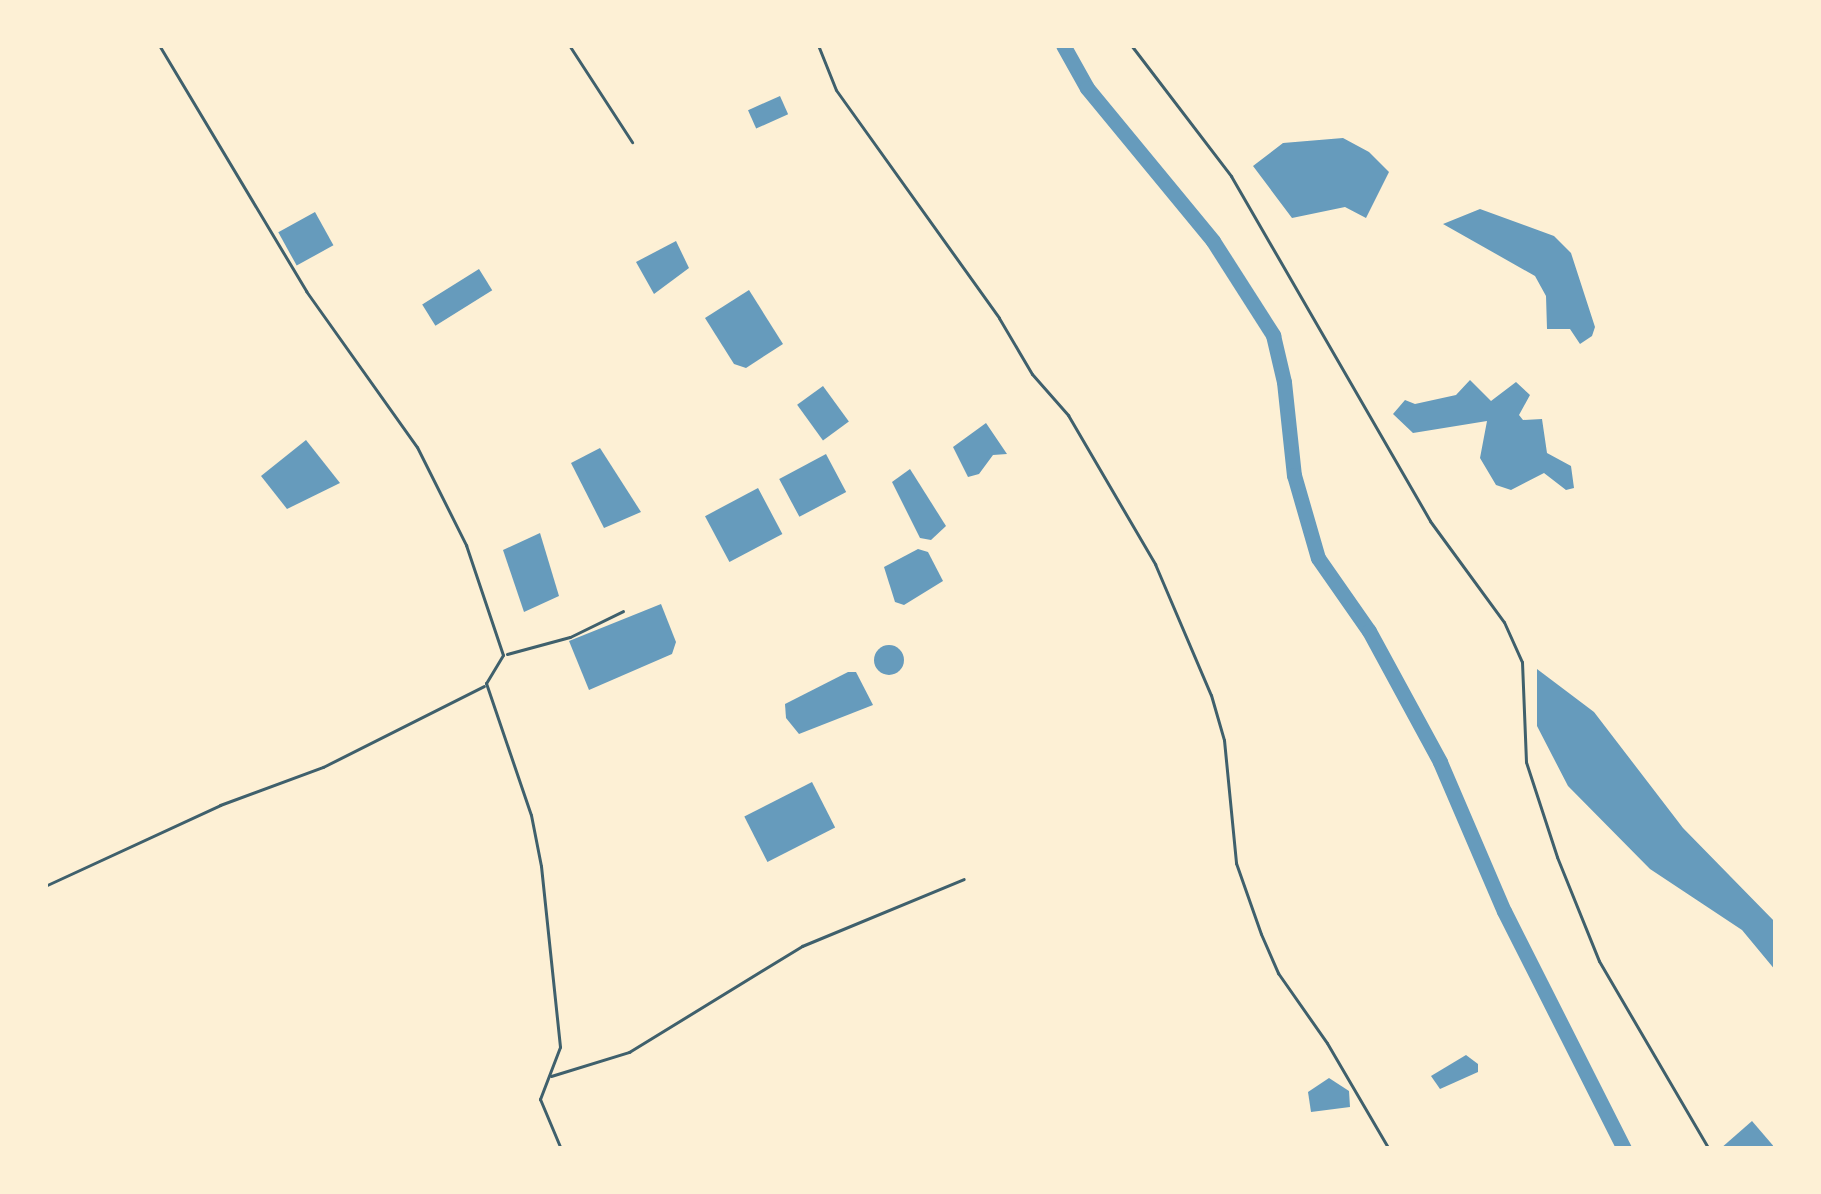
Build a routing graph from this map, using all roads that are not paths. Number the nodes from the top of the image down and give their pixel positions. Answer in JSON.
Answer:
{"nodes":[{"id":1,"x":159,"y":45,"type":"edge"},
{"id":2,"x":569,"y":45,"type":"edge"},
{"id":3,"x":818,"y":45,"type":"edge"},
{"id":4,"x":1131,"y":45,"type":"edge"},
{"id":5,"x":632,"y":142,"type":"dead end"},
{"id":6,"x":623,"y":611,"type":"dead end"},
{"id":7,"x":503,"y":655,"type":"junction"},
{"id":8,"x":486,"y":682,"type":"junction"},
{"id":9,"x":964,"y":880,"type":"dead end"},
{"id":10,"x":45,"y":886,"type":"edge"},
{"id":11,"x":548,"y":1077,"type":"junction"},
{"id":12,"x":561,"y":1149,"type":"edge"},
{"id":13,"x":1389,"y":1149,"type":"edge"},
{"id":14,"x":1709,"y":1149,"type":"edge"}],
"edges":[{"from":1,"to":7,"type":"street"},
{"from":2,"to":5,"type":"street"},
{"from":3,"to":13,"type":"street"},
{"from":4,"to":14,"type":"street"},
{"from":6,"to":7,"type":"street"},
{"from":7,"to":8,"type":"street"},
{"from":8,"to":10,"type":"street"},
{"from":8,"to":11,"type":"street"},
{"from":9,"to":11,"type":"street"},
{"from":11,"to":12,"type":"street"}]}
